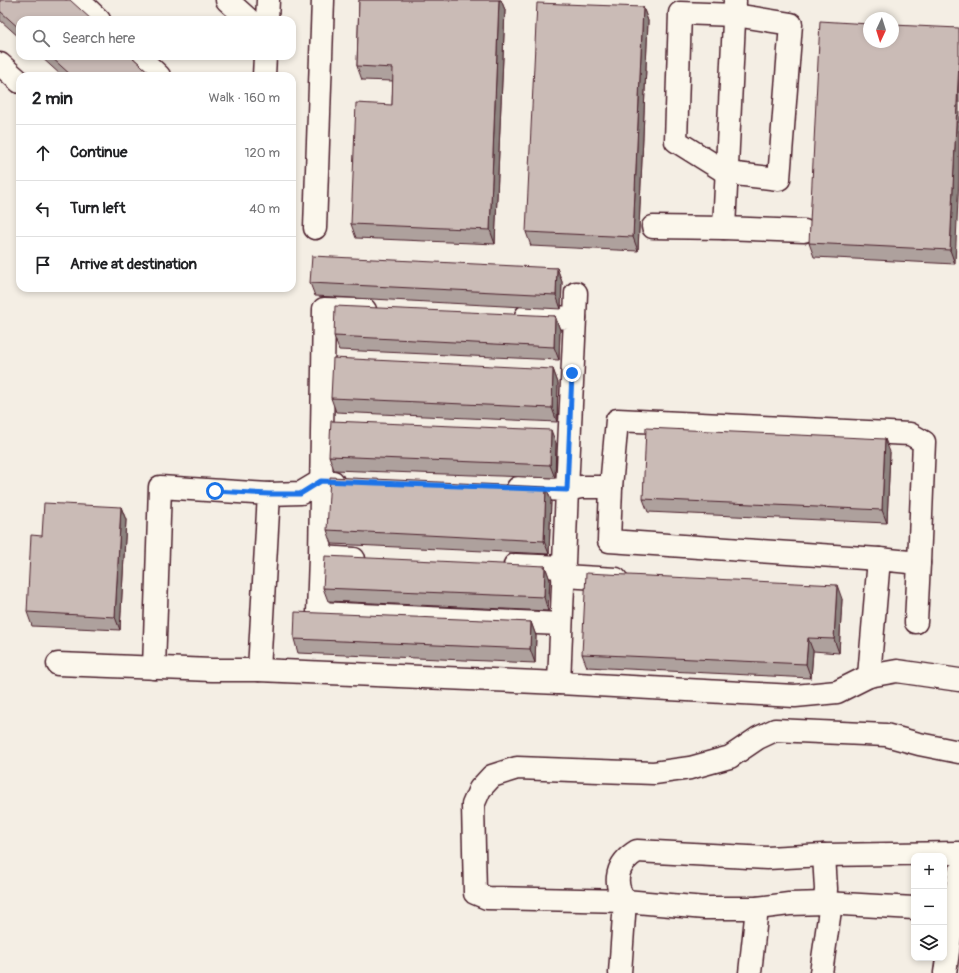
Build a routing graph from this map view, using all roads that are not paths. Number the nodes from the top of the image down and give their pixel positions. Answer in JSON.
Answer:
{"nodes":[{"id":1,"x":78,"y":0,"type":"edge"},
{"id":2,"x":227,"y":0,"type":"edge"},
{"id":3,"x":268,"y":0,"type":"edge"},
{"id":4,"x":323,"y":0,"type":"edge"},
{"id":5,"x":735,"y":8,"type":"edge"},
{"id":6,"x":95,"y":16,"type":"edge"},
{"id":7,"x":245,"y":16,"type":"edge"},
{"id":8,"x":267,"y":16,"type":"edge"},
{"id":9,"x":142,"y":60,"type":"edge"},
{"id":10,"x":265,"y":60,"type":"edge"},
{"id":11,"x":0,"y":64,"type":"edge"},
{"id":12,"x":155,"y":72,"type":"edge"},
{"id":13,"x":264,"y":72,"type":"edge"},
{"id":14,"x":16,"y":78,"type":"edge"},
{"id":15,"x":727,"y":173,"type":"junction"},
{"id":16,"x":653,"y":227,"type":"dead end"},
{"id":17,"x":316,"y":228,"type":"dead end"},
{"id":18,"x":724,"y":228,"type":"junction"},
{"id":19,"x":804,"y":231,"type":"dead end"},
{"id":20,"x":576,"y":293,"type":"dead end"},
{"id":21,"x":387,"y":311,"type":"edge"},
{"id":22,"x":504,"y":315,"type":"edge"},
{"id":23,"x":575,"y":318,"type":"junction"},
{"id":24,"x":323,"y":362,"type":"junction"},
{"id":25,"x":347,"y":364,"type":"edge"},
{"id":26,"x":549,"y":372,"type":"edge"},
{"id":27,"x":572,"y":373,"type":"junction"},
{"id":28,"x":546,"y":433,"type":"edge"},
{"id":29,"x":570,"y":434,"type":"junction"},
{"id":30,"x":321,"y":481,"type":"junction"},
{"id":31,"x":353,"y":482,"type":"edge"},
{"id":32,"x":496,"y":487,"type":"edge"},
{"id":33,"x":610,"y":487,"type":"junction"},
{"id":34,"x":567,"y":490,"type":"junction"},
{"id":35,"x":269,"y":494,"type":"junction"},
{"id":36,"x":320,"y":557,"type":"junction"},
{"id":37,"x":375,"y":559,"type":"edge"},
{"id":38,"x":879,"y":559,"type":"junction"},
{"id":39,"x":919,"y":563,"type":"junction"},
{"id":40,"x":493,"y":564,"type":"edge"},
{"id":41,"x":563,"y":572,"type":"junction"},
{"id":42,"x":633,"y":580,"type":"edge"},
{"id":43,"x":916,"y":622,"type":"dead end"},
{"id":44,"x":560,"y":624,"type":"junction"},
{"id":45,"x":58,"y":664,"type":"dead end"},
{"id":46,"x":154,"y":668,"type":"junction"},
{"id":47,"x":259,"y":670,"type":"junction"},
{"id":48,"x":869,"y":676,"type":"junction"},
{"id":49,"x":959,"y":680,"type":"edge"},
{"id":50,"x":558,"y":683,"type":"junction"},
{"id":51,"x":959,"y":752,"type":"edge"},
{"id":52,"x":959,"y":853,"type":"edge"},
{"id":53,"x":824,"y":855,"type":"junction"},
{"id":54,"x":959,"y":873,"type":"edge"},
{"id":55,"x":625,"y":901,"type":"junction"},
{"id":56,"x":828,"y":903,"type":"junction"},
{"id":57,"x":757,"y":908,"type":"junction"},
{"id":58,"x":911,"y":908,"type":"edge"},
{"id":59,"x":949,"y":910,"type":"edge"},
{"id":60,"x":954,"y":941,"type":"edge"},
{"id":61,"x":620,"y":973,"type":"edge"},
{"id":62,"x":750,"y":973,"type":"edge"},
{"id":63,"x":821,"y":973,"type":"edge"},
{"id":64,"x":945,"y":973,"type":"edge"}],
"edges":[{"from":1,"to":6,"type":"main road"},
{"from":2,"to":7,"type":"main road"},
{"from":3,"to":8,"type":"main road"},
{"from":4,"to":17,"type":"main road"},
{"from":5,"to":15,"type":"main road"},
{"from":5,"to":15,"type":"main road"},
{"from":5,"to":15,"type":"main road"},
{"from":9,"to":12,"type":"main road"},
{"from":10,"to":13,"type":"main road"},
{"from":11,"to":14,"type":"main road"},
{"from":15,"to":18,"type":"main road"},
{"from":16,"to":18,"type":"main road"},
{"from":18,"to":19,"type":"main road"},
{"from":20,"to":23,"type":"main road"},
{"from":21,"to":24,"type":"main road"},
{"from":22,"to":23,"type":"main road"},
{"from":23,"to":27,"type":"main road"},
{"from":24,"to":25,"type":"main road"},
{"from":24,"to":30,"type":"main road"},
{"from":26,"to":27,"type":"main road"},
{"from":27,"to":29,"type":"main road"},
{"from":28,"to":29,"type":"main road"},
{"from":29,"to":34,"type":"main road"},
{"from":30,"to":31,"type":"main road"},
{"from":30,"to":35,"type":"main road"},
{"from":30,"to":36,"type":"main road"},
{"from":32,"to":34,"type":"main road"},
{"from":33,"to":34,"type":"main road"},
{"from":33,"to":38,"type":"main road"},
{"from":33,"to":39,"type":"main road"},
{"from":34,"to":41,"type":"main road"},
{"from":35,"to":46,"type":"main road"},
{"from":35,"to":47,"type":"main road"},
{"from":36,"to":37,"type":"main road"},
{"from":36,"to":44,"type":"main road"},
{"from":38,"to":39,"type":"main road"},
{"from":38,"to":48,"type":"main road"},
{"from":39,"to":43,"type":"main road"},
{"from":40,"to":41,"type":"main road"},
{"from":41,"to":42,"type":"main road"},
{"from":41,"to":44,"type":"main road"},
{"from":44,"to":50,"type":"main road"},
{"from":45,"to":46,"type":"main road"},
{"from":46,"to":47,"type":"main road"},
{"from":47,"to":50,"type":"main road"},
{"from":48,"to":49,"type":"main road"},
{"from":48,"to":50,"type":"main road"},
{"from":51,"to":55,"type":"main road"},
{"from":52,"to":53,"type":"main road"},
{"from":53,"to":55,"type":"main road"},
{"from":53,"to":56,"type":"main road"},
{"from":54,"to":59,"type":"main road"},
{"from":55,"to":57,"type":"main road"},
{"from":55,"to":61,"type":"main road"},
{"from":56,"to":57,"type":"main road"},
{"from":56,"to":58,"type":"main road"},
{"from":56,"to":63,"type":"main road"},
{"from":57,"to":62,"type":"main road"},
{"from":59,"to":60,"type":"main road"},
{"from":60,"to":64,"type":"main road"}]}
